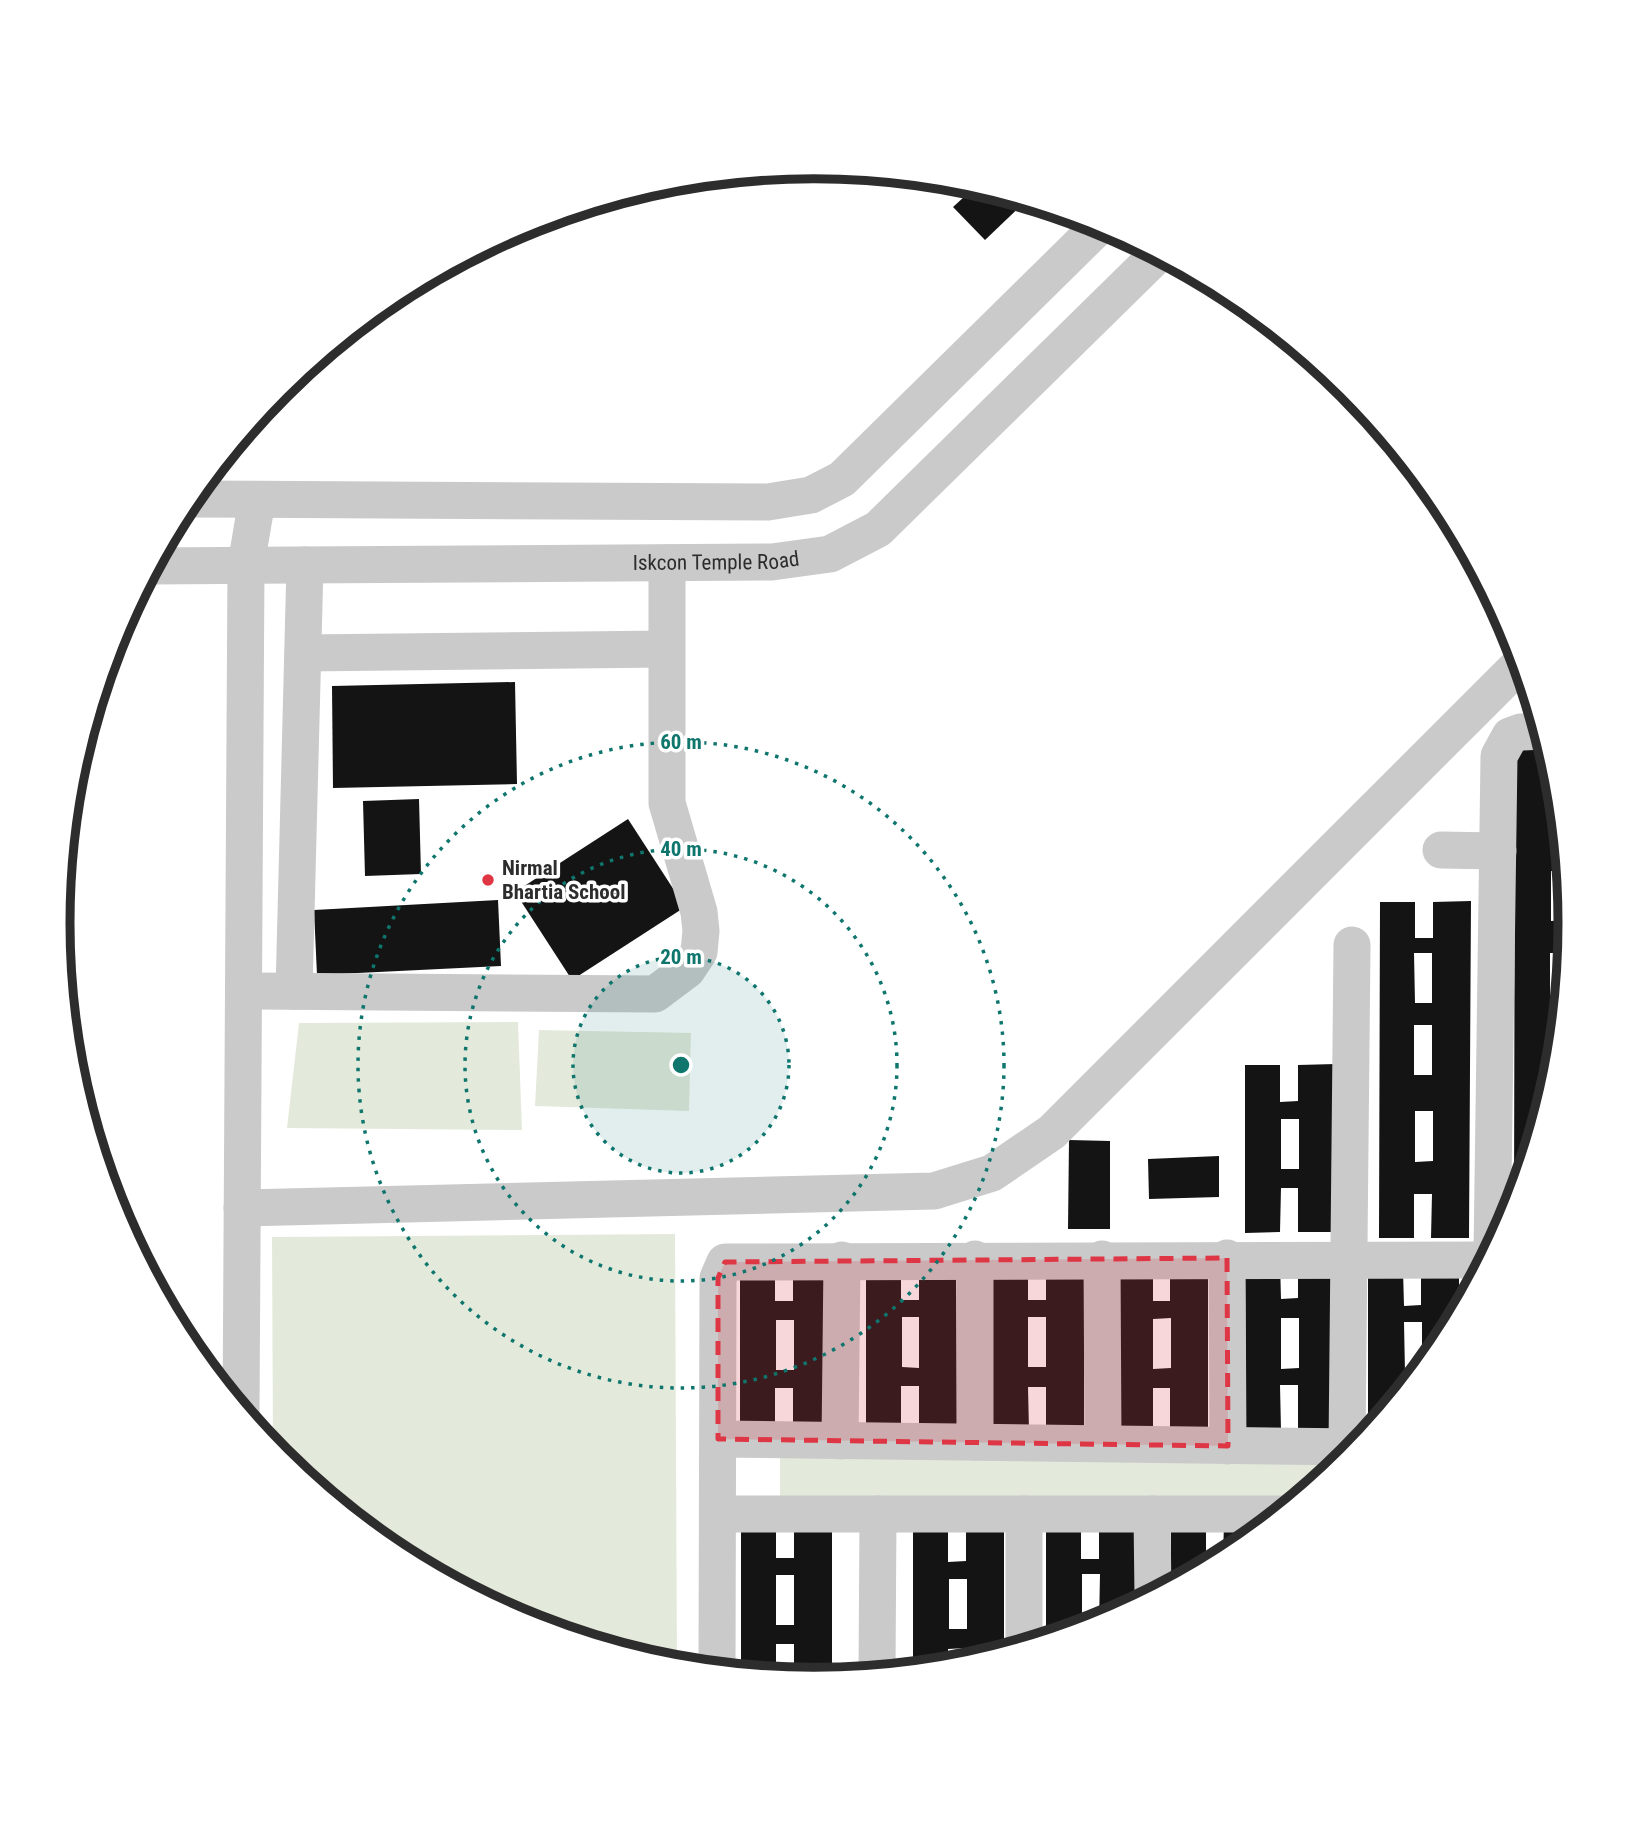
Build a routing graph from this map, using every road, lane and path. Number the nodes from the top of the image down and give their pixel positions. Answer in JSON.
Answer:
{"nodes":[{"id":1,"x":1092,"y":233,"type":"edge"},
{"id":2,"x":1152,"y":260,"type":"edge"},
{"id":3,"x":203,"y":499,"type":"edge"},
{"id":4,"x":257,"y":500,"type":"junction"},
{"id":5,"x":667,"y":563,"type":"junction"},
{"id":6,"x":246,"y":565,"type":"junction"},
{"id":7,"x":305,"y":565,"type":"junction"},
{"id":8,"x":163,"y":566,"type":"edge"},
{"id":9,"x":666,"y":649,"type":"junction"},
{"id":10,"x":303,"y":653,"type":"junction"},
{"id":11,"x":1514,"y":670,"type":"edge"},
{"id":12,"x":1534,"y":731,"type":"edge"},
{"id":13,"x":1441,"y":850,"type":"dead end"},
{"id":14,"x":1498,"y":851,"type":"junction"},
{"id":15,"x":1352,"y":945,"type":"dead end"},
{"id":16,"x":244,"y":991,"type":"junction"},
{"id":17,"x":294,"y":991,"type":"junction"},
{"id":18,"x":242,"y":1208,"type":"junction"},
{"id":19,"x":1483,"y":1252,"type":"edge"},
{"id":20,"x":1227,"y":1258,"type":"junction"},
{"id":21,"x":975,"y":1259,"type":"junction"},
{"id":22,"x":1102,"y":1259,"type":"junction"},
{"id":23,"x":1349,"y":1259,"type":"junction"},
{"id":24,"x":842,"y":1260,"type":"junction"},
{"id":25,"x":1476,"y":1265,"type":"edge"},
{"id":26,"x":241,"y":1398,"type":"edge"},
{"id":27,"x":1354,"y":1437,"type":"edge"},
{"id":28,"x":718,"y":1439,"type":"junction"},
{"id":29,"x":841,"y":1440,"type":"junction"},
{"id":30,"x":975,"y":1442,"type":"junction"},
{"id":31,"x":1103,"y":1443,"type":"junction"},
{"id":32,"x":1228,"y":1446,"type":"junction"},
{"id":33,"x":1344,"y":1447,"type":"edge"},
{"id":34,"x":718,"y":1514,"type":"junction"},
{"id":35,"x":878,"y":1514,"type":"junction"},
{"id":36,"x":1024,"y":1514,"type":"junction"},
{"id":37,"x":1152,"y":1514,"type":"junction"},
{"id":38,"x":1269,"y":1514,"type":"edge"},
{"id":39,"x":1153,"y":1587,"type":"edge"},
{"id":40,"x":1024,"y":1638,"type":"edge"},
{"id":41,"x":718,"y":1662,"type":"edge"},
{"id":42,"x":877,"y":1666,"type":"edge"}],
"edges":[{"from":1,"to":4,"type":"street"},
{"from":2,"to":5,"type":"street","name":"Iskcon Temple Road"},
{"from":3,"to":4,"type":"street"},
{"from":4,"to":6,"type":"street"},
{"from":5,"to":7,"type":"street","name":"Iskcon Temple Road"},
{"from":5,"to":9,"type":"street"},
{"from":6,"to":7,"type":"street","name":"Iskcon Temple Road"},
{"from":6,"to":8,"type":"street","name":"Iskcon Temple Road"},
{"from":6,"to":16,"type":"street"},
{"from":7,"to":10,"type":"street"},
{"from":9,"to":10,"type":"street"},
{"from":9,"to":17,"type":"street"},
{"from":10,"to":17,"type":"street"},
{"from":11,"to":18,"type":"street"},
{"from":12,"to":14,"type":"street"},
{"from":13,"to":14,"type":"street"},
{"from":14,"to":19,"type":"street"},
{"from":15,"to":23,"type":"street"},
{"from":16,"to":17,"type":"street"},
{"from":16,"to":18,"type":"street"},
{"from":18,"to":26,"type":"street"},
{"from":20,"to":22,"type":"street"},
{"from":20,"to":23,"type":"street"},
{"from":20,"to":32,"type":"street"},
{"from":21,"to":22,"type":"street"},
{"from":21,"to":24,"type":"street"},
{"from":21,"to":30,"type":"street"},
{"from":22,"to":31,"type":"street"},
{"from":23,"to":25,"type":"street"},
{"from":23,"to":27,"type":"street"},
{"from":24,"to":28,"type":"street"},
{"from":24,"to":29,"type":"street"},
{"from":28,"to":29,"type":"street"},
{"from":28,"to":34,"type":"street"},
{"from":29,"to":30,"type":"street"},
{"from":30,"to":31,"type":"street"},
{"from":31,"to":32,"type":"street"},
{"from":32,"to":33,"type":"street"},
{"from":34,"to":35,"type":"street"},
{"from":34,"to":41,"type":"street"},
{"from":35,"to":36,"type":"street"},
{"from":35,"to":42,"type":"street"},
{"from":36,"to":37,"type":"street"},
{"from":36,"to":40,"type":"street"},
{"from":37,"to":38,"type":"street"},
{"from":37,"to":39,"type":"street"}]}
